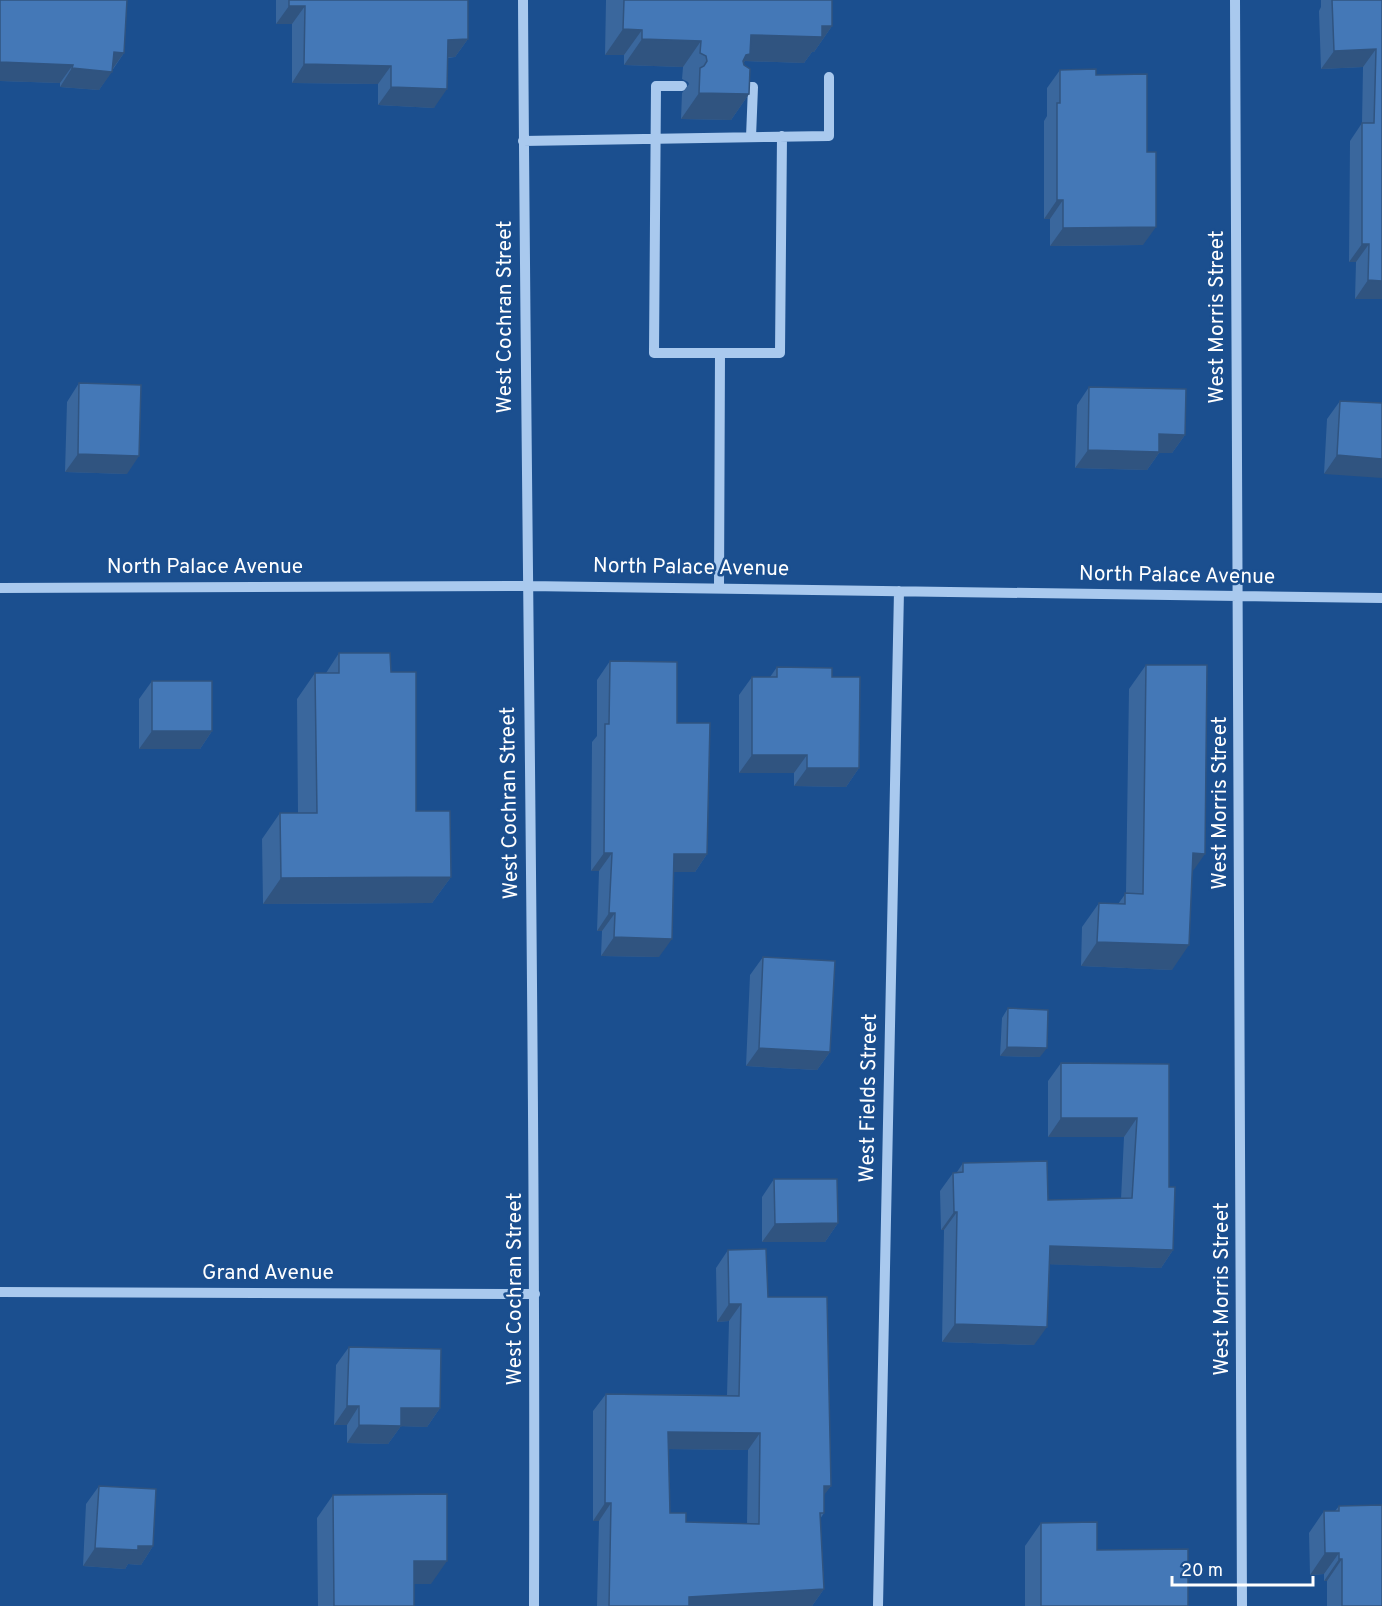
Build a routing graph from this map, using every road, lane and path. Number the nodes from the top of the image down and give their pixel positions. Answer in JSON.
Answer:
{"nodes":[{"id":1,"x":523,"y":0,"type":"edge"},
{"id":2,"x":1235,"y":0,"type":"edge"},
{"id":3,"x":829,"y":77,"type":"dead end"},
{"id":4,"x":682,"y":86,"type":"dead end"},
{"id":5,"x":732,"y":87,"type":"edge"},
{"id":6,"x":782,"y":136,"type":"junction"},
{"id":7,"x":751,"y":137,"type":"junction"},
{"id":8,"x":655,"y":138,"type":"junction"},
{"id":9,"x":523,"y":141,"type":"junction"},
{"id":10,"x":720,"y":353,"type":"junction"},
{"id":11,"x":526,"y":586,"type":"junction"},
{"id":12,"x":0,"y":588,"type":"edge"},
{"id":13,"x":719,"y":588,"type":"junction"},
{"id":14,"x":899,"y":591,"type":"junction"},
{"id":15,"x":1239,"y":596,"type":"junction"},
{"id":16,"x":1382,"y":598,"type":"edge"},
{"id":17,"x":0,"y":1292,"type":"edge"},
{"id":18,"x":535,"y":1294,"type":"junction"},
{"id":19,"x":534,"y":1606,"type":"edge"},
{"id":20,"x":878,"y":1606,"type":"edge"},
{"id":21,"x":1242,"y":1606,"type":"edge"}],
"edges":[{"from":1,"to":9,"type":"street","name":"West Cochran Street"},
{"from":2,"to":15,"type":"street","name":"West Morris Street"},
{"from":3,"to":6,"type":"street"},
{"from":4,"to":8,"type":"street"},
{"from":5,"to":7,"type":"street"},
{"from":6,"to":7,"type":"street"},
{"from":6,"to":10,"type":"street"},
{"from":7,"to":8,"type":"street"},
{"from":8,"to":9,"type":"street"},
{"from":8,"to":10,"type":"street"},
{"from":9,"to":11,"type":"street","name":"West Cochran Street"},
{"from":10,"to":13,"type":"street"},
{"from":11,"to":12,"type":"street","name":"North Palace Avenue"},
{"from":11,"to":13,"type":"street","name":"North Palace Avenue"},
{"from":11,"to":18,"type":"street","name":"West Cochran Street"},
{"from":13,"to":14,"type":"street","name":"North Palace Avenue"},
{"from":14,"to":15,"type":"street","name":"North Palace Avenue"},
{"from":14,"to":20,"type":"street","name":"West Fields Street"},
{"from":15,"to":16,"type":"street","name":"North Palace Avenue"},
{"from":15,"to":21,"type":"street","name":"West Morris Street"},
{"from":17,"to":18,"type":"street","name":"Grand Avenue"},
{"from":18,"to":19,"type":"street","name":"West Cochran Street"}]}
